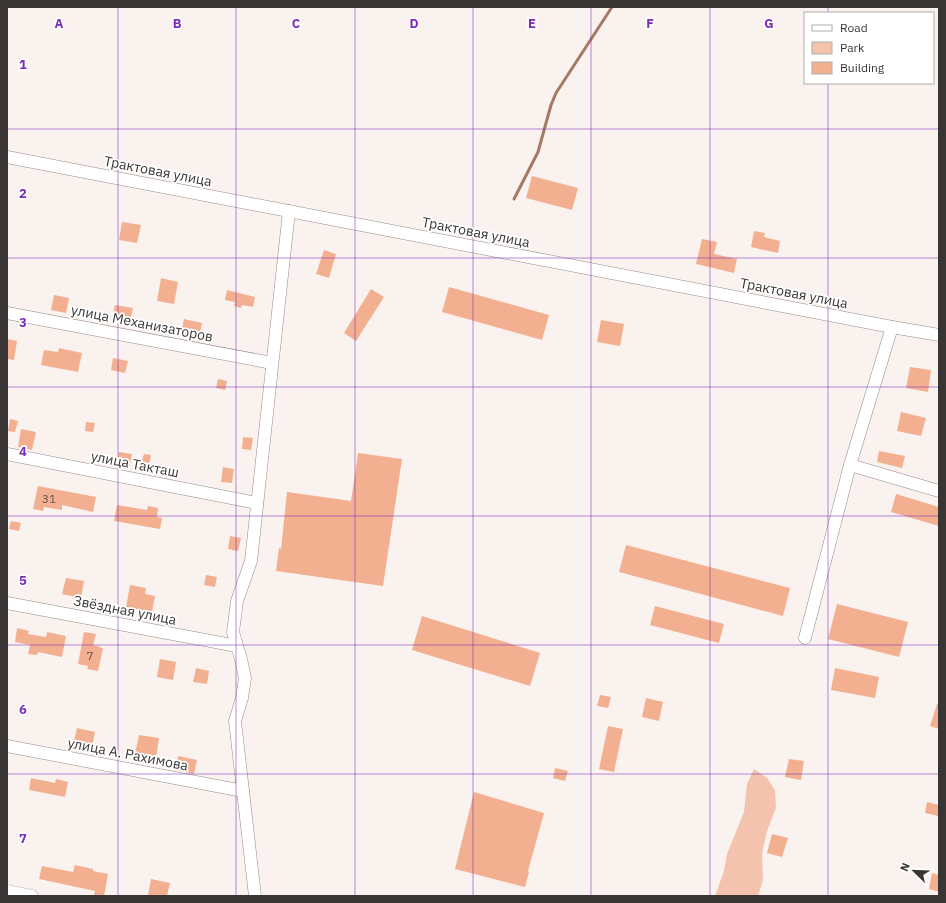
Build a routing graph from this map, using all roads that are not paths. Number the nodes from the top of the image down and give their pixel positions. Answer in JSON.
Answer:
{"nodes":[{"id":1,"x":7,"y":157,"type":"edge"},
{"id":2,"x":289,"y":211,"type":"junction"},
{"id":3,"x":7,"y":313,"type":"edge"},
{"id":4,"x":892,"y":327,"type":"junction"},
{"id":5,"x":939,"y":335,"type":"edge"},
{"id":6,"x":272,"y":363,"type":"junction"},
{"id":7,"x":7,"y":454,"type":"edge"},
{"id":8,"x":850,"y":465,"type":"junction"},
{"id":9,"x":939,"y":491,"type":"edge"},
{"id":10,"x":257,"y":503,"type":"junction"},
{"id":11,"x":7,"y":603,"type":"edge"},
{"id":12,"x":805,"y":638,"type":"dead end"},
{"id":13,"x":237,"y":646,"type":"junction"},
{"id":14,"x":7,"y":746,"type":"edge"},
{"id":15,"x":243,"y":791,"type":"junction"},
{"id":16,"x":7,"y":891,"type":"edge"},
{"id":17,"x":32,"y":896,"type":"edge"},
{"id":18,"x":255,"y":896,"type":"edge"}],
"edges":[{"from":1,"to":2,"type":"street","name":"Трактовая улица"},
{"from":2,"to":4,"type":"street","name":"Трактовая улица"},
{"from":2,"to":6,"type":"street"},
{"from":3,"to":6,"type":"street","name":"улица Механизаторов"},
{"from":4,"to":5,"type":"street","name":"Трактовая улица"},
{"from":4,"to":8,"type":"street"},
{"from":6,"to":10,"type":"street"},
{"from":7,"to":10,"type":"street","name":"улица Такташ"},
{"from":8,"to":9,"type":"street"},
{"from":8,"to":12,"type":"street"},
{"from":10,"to":13,"type":"street"},
{"from":11,"to":13,"type":"street","name":"Звёздная улица"},
{"from":13,"to":15,"type":"street"},
{"from":14,"to":15,"type":"street","name":"улица А. Рахимова"},
{"from":15,"to":18,"type":"street"},
{"from":16,"to":17,"type":"street"}]}
